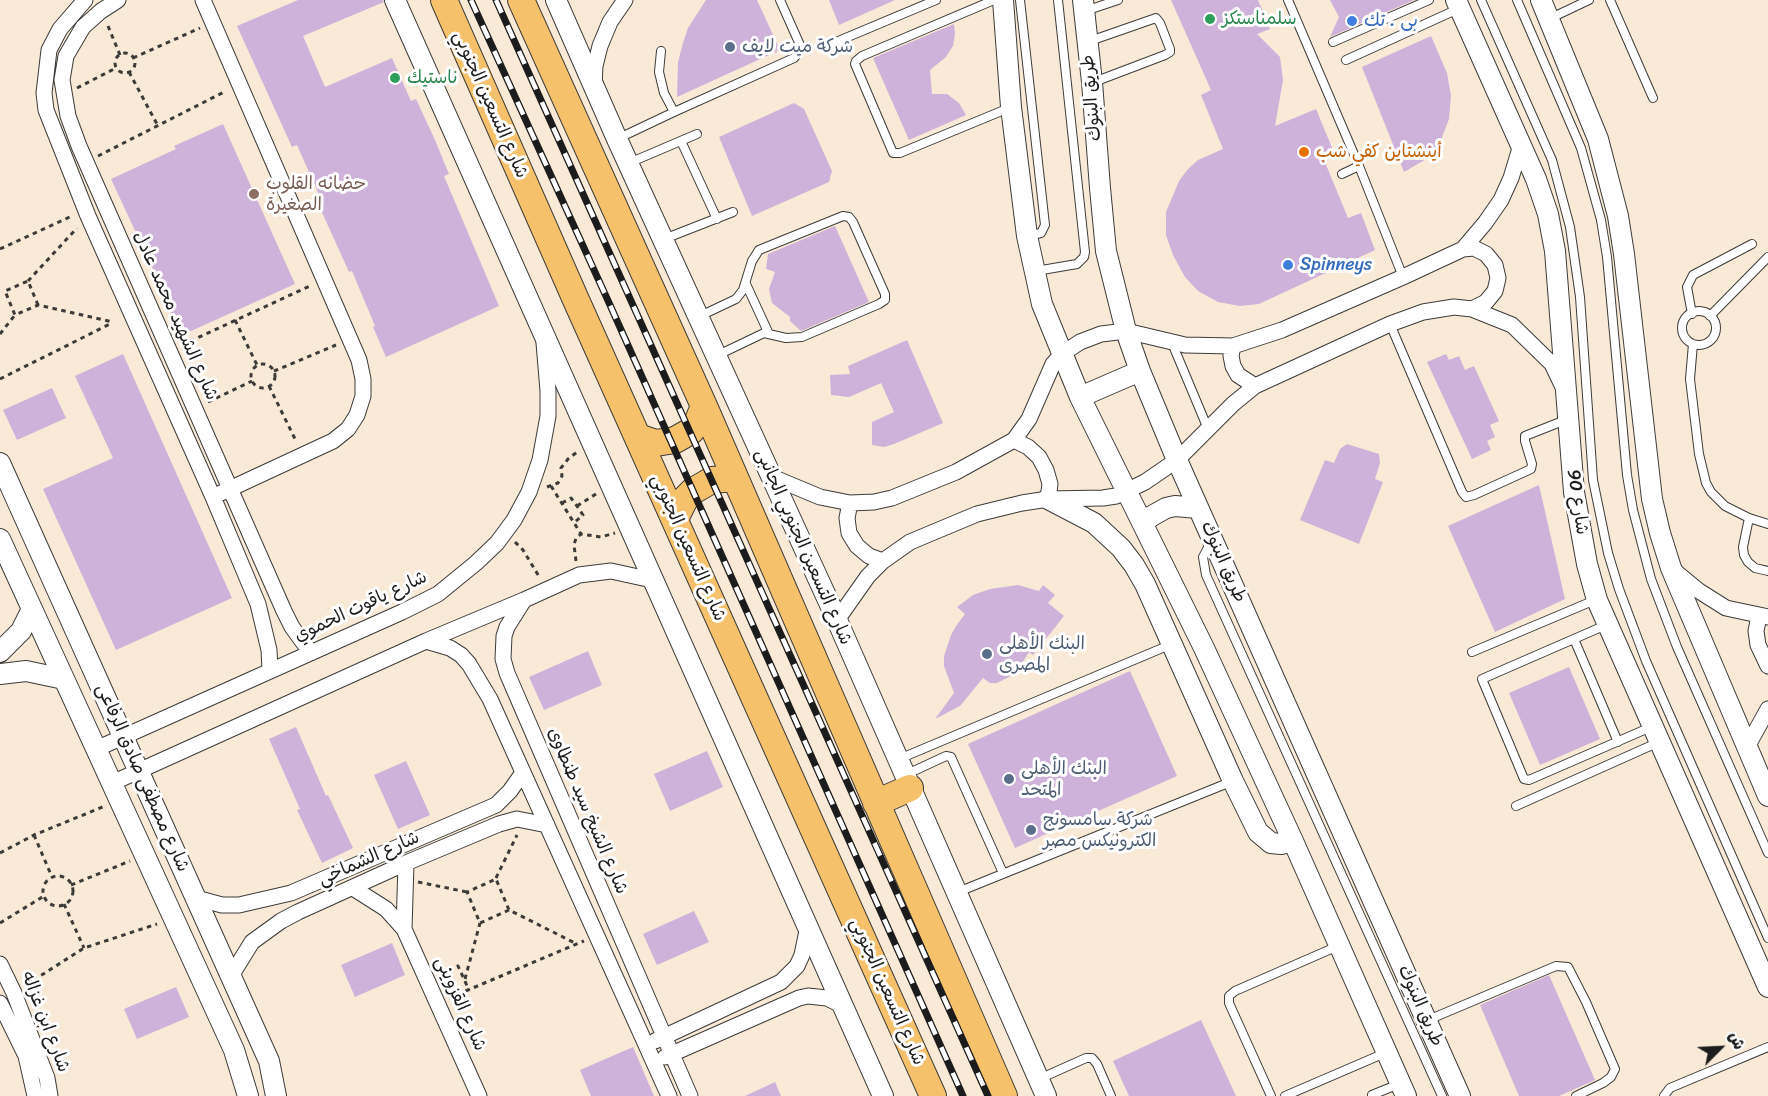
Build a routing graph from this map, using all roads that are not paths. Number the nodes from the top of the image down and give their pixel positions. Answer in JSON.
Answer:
{"nodes":[{"id":1,"x":85,"y":0,"type":"edge"},
{"id":2,"x":118,"y":0,"type":"edge"},
{"id":3,"x":203,"y":0,"type":"edge"},
{"id":4,"x":395,"y":0,"type":"edge"},
{"id":5,"x":444,"y":0,"type":"edge"},
{"id":6,"x":521,"y":0,"type":"edge"},
{"id":7,"x":556,"y":0,"type":"edge"},
{"id":8,"x":625,"y":0,"type":"edge"},
{"id":9,"x":780,"y":0,"type":"edge"},
{"id":10,"x":936,"y":0,"type":"edge"},
{"id":11,"x":994,"y":0,"type":"edge"},
{"id":12,"x":1003,"y":0,"type":"edge"},
{"id":13,"x":1020,"y":0,"type":"edge"},
{"id":14,"x":1058,"y":0,"type":"edge"},
{"id":15,"x":1118,"y":0,"type":"edge"},
{"id":16,"x":1288,"y":0,"type":"edge"},
{"id":17,"x":1429,"y":0,"type":"edge"},
{"id":18,"x":1481,"y":0,"type":"edge"},
{"id":19,"x":1517,"y":0,"type":"edge"},
{"id":20,"x":1541,"y":0,"type":"edge"},
{"id":21,"x":1589,"y":0,"type":"edge"},
{"id":22,"x":1610,"y":0,"type":"edge"},
{"id":23,"x":1458,"y":4,"type":"edge"},
{"id":24,"x":1084,"y":5,"type":"edge"},
{"id":25,"x":1549,"y":18,"type":"junction"},
{"id":26,"x":1088,"y":42,"type":"junction"},
{"id":27,"x":1333,"y":42,"type":"dead end"},
{"id":28,"x":824,"y":47,"type":"dead end"},
{"id":29,"x":661,"y":51,"type":"dead end"},
{"id":30,"x":1346,"y":60,"type":"dead end"},
{"id":31,"x":1092,"y":82,"type":"junction"},
{"id":32,"x":594,"y":86,"type":"junction"},
{"id":33,"x":1653,"y":98,"type":"dead end"},
{"id":34,"x":1011,"y":107,"type":"junction"},
{"id":35,"x":674,"y":112,"type":"junction"},
{"id":36,"x":697,"y":134,"type":"dead end"},
{"id":37,"x":617,"y":140,"type":"junction"},
{"id":38,"x":681,"y":141,"type":"junction"},
{"id":39,"x":1521,"y":145,"type":"junction"},
{"id":40,"x":628,"y":164,"type":"junction"},
{"id":41,"x":1359,"y":166,"type":"junction"},
{"id":42,"x":1342,"y":174,"type":"dead end"},
{"id":43,"x":733,"y":212,"type":"dead end"},
{"id":44,"x":717,"y":219,"type":"junction"},
{"id":45,"x":1026,"y":236,"type":"junction"},
{"id":46,"x":663,"y":240,"type":"junction"},
{"id":47,"x":1752,"y":244,"type":"dead end"},
{"id":48,"x":1463,"y":249,"type":"junction"},
{"id":49,"x":1768,"y":257,"type":"edge"},
{"id":50,"x":134,"y":271,"type":"junction"},
{"id":51,"x":1033,"y":271,"type":"junction"},
{"id":52,"x":1402,"y":277,"type":"junction"},
{"id":53,"x":116,"y":279,"type":"junction"},
{"id":54,"x":746,"y":284,"type":"junction"},
{"id":55,"x":1472,"y":309,"type":"junction"},
{"id":56,"x":1692,"y":314,"type":"junction"},
{"id":57,"x":698,"y":316,"type":"junction"},
{"id":58,"x":1710,"y":316,"type":"junction"},
{"id":59,"x":1390,"y":324,"type":"junction"},
{"id":60,"x":1126,"y":331,"type":"junction"},
{"id":61,"x":769,"y":334,"type":"junction"},
{"id":62,"x":544,"y":337,"type":"junction"},
{"id":63,"x":1171,"y":342,"type":"junction"},
{"id":64,"x":1693,"y":344,"type":"junction"},
{"id":65,"x":1233,"y":346,"type":"junction"},
{"id":66,"x":1062,"y":354,"type":"junction"},
{"id":67,"x":716,"y":356,"type":"junction"},
{"id":68,"x":1140,"y":371,"type":"junction"},
{"id":69,"x":1255,"y":386,"type":"junction"},
{"id":70,"x":1080,"y":397,"type":"junction"},
{"id":71,"x":1568,"y":398,"type":"junction"},
{"id":72,"x":704,"y":406,"type":"junction"},
{"id":73,"x":1569,"y":419,"type":"junction"},
{"id":74,"x":1209,"y":429,"type":"junction"},
{"id":75,"x":638,"y":437,"type":"junction"},
{"id":76,"x":1014,"y":440,"type":"junction"},
{"id":77,"x":1177,"y":460,"type":"junction"},
{"id":78,"x":0,"y":463,"type":"edge"},
{"id":79,"x":772,"y":477,"type":"junction"},
{"id":80,"x":735,"y":478,"type":"junction"},
{"id":81,"x":230,"y":488,"type":"junction"},
{"id":82,"x":1127,"y":490,"type":"junction"},
{"id":83,"x":213,"y":497,"type":"junction"},
{"id":84,"x":1048,"y":499,"type":"junction"},
{"id":85,"x":850,"y":503,"type":"junction"},
{"id":86,"x":1198,"y":508,"type":"junction"},
{"id":87,"x":1749,"y":518,"type":"junction"},
{"id":88,"x":675,"y":519,"type":"junction"},
{"id":89,"x":1144,"y":524,"type":"junction"},
{"id":90,"x":1768,"y":524,"type":"edge"},
{"id":91,"x":0,"y":539,"type":"edge"},
{"id":92,"x":1213,"y":540,"type":"junction"},
{"id":93,"x":883,"y":561,"type":"junction"},
{"id":94,"x":1671,"y":568,"type":"junction"},
{"id":95,"x":1768,"y":572,"type":"edge"},
{"id":96,"x":1170,"y":579,"type":"junction"},
{"id":97,"x":652,"y":580,"type":"junction"},
{"id":98,"x":1147,"y":590,"type":"junction"},
{"id":99,"x":525,"y":600,"type":"junction"},
{"id":100,"x":1597,"y":600,"type":"junction"},
{"id":101,"x":32,"y":609,"type":"junction"},
{"id":102,"x":1763,"y":616,"type":"edge"},
{"id":103,"x":837,"y":620,"type":"junction"},
{"id":104,"x":1606,"y":625,"type":"junction"},
{"id":105,"x":1574,"y":639,"type":"junction"},
{"id":106,"x":426,"y":641,"type":"junction"},
{"id":107,"x":1172,"y":644,"type":"junction"},
{"id":108,"x":0,"y":652,"type":"edge"},
{"id":109,"x":1472,"y":652,"type":"dead end"},
{"id":110,"x":312,"y":653,"type":"junction"},
{"id":111,"x":1768,"y":666,"type":"edge"},
{"id":112,"x":270,"y":670,"type":"junction"},
{"id":113,"x":0,"y":674,"type":"edge"},
{"id":114,"x":64,"y":679,"type":"junction"},
{"id":115,"x":1768,"y":709,"type":"edge"},
{"id":116,"x":1655,"y":734,"type":"junction"},
{"id":117,"x":123,"y":736,"type":"junction"},
{"id":118,"x":1618,"y":742,"type":"junction"},
{"id":119,"x":1747,"y":747,"type":"junction"},
{"id":120,"x":96,"y":748,"type":"junction"},
{"id":121,"x":138,"y":770,"type":"junction"},
{"id":122,"x":522,"y":774,"type":"junction"},
{"id":123,"x":904,"y":774,"type":"junction"},
{"id":124,"x":1233,"y":781,"type":"junction"},
{"id":125,"x":115,"y":792,"type":"junction"},
{"id":126,"x":1768,"y":796,"type":"edge"},
{"id":127,"x":876,"y":803,"type":"junction"},
{"id":128,"x":1516,"y":806,"type":"dead end"},
{"id":129,"x":480,"y":813,"type":"junction"},
{"id":130,"x":547,"y":825,"type":"junction"},
{"id":131,"x":487,"y":829,"type":"junction"},
{"id":132,"x":1293,"y":841,"type":"junction"},
{"id":133,"x":1768,"y":853,"type":"edge"},
{"id":134,"x":406,"y":863,"type":"junction"},
{"id":135,"x":1003,"y":873,"type":"junction"},
{"id":136,"x":353,"y":888,"type":"junction"},
{"id":137,"x":957,"y":893,"type":"junction"},
{"id":138,"x":196,"y":898,"type":"junction"},
{"id":139,"x":808,"y":926,"type":"junction"},
{"id":140,"x":404,"y":929,"type":"junction"},
{"id":141,"x":1768,"y":938,"type":"edge"},
{"id":142,"x":1340,"y":945,"type":"junction"},
{"id":143,"x":0,"y":964,"type":"edge"},
{"id":144,"x":231,"y":976,"type":"junction"},
{"id":145,"x":1768,"y":987,"type":"edge"},
{"id":146,"x":0,"y":1003,"type":"edge"},
{"id":147,"x":845,"y":1008,"type":"junction"},
{"id":148,"x":1426,"y":1020,"type":"junction"},
{"id":149,"x":664,"y":1036,"type":"junction"},
{"id":150,"x":646,"y":1045,"type":"junction"},
{"id":151,"x":1768,"y":1047,"type":"edge"},
{"id":152,"x":1386,"y":1053,"type":"junction"},
{"id":153,"x":672,"y":1054,"type":"junction"},
{"id":154,"x":654,"y":1062,"type":"junction"},
{"id":155,"x":470,"y":1074,"type":"junction"},
{"id":156,"x":1042,"y":1088,"type":"edge"},
{"id":157,"x":1403,"y":1090,"type":"edge"},
{"id":158,"x":1372,"y":1095,"type":"edge"},
{"id":159,"x":35,"y":1096,"type":"edge"},
{"id":160,"x":50,"y":1096,"type":"edge"},
{"id":161,"x":248,"y":1096,"type":"edge"},
{"id":162,"x":276,"y":1096,"type":"edge"},
{"id":163,"x":470,"y":1096,"type":"edge"},
{"id":164,"x":480,"y":1096,"type":"edge"},
{"id":165,"x":669,"y":1096,"type":"edge"},
{"id":166,"x":690,"y":1096,"type":"edge"},
{"id":167,"x":883,"y":1096,"type":"edge"},
{"id":168,"x":933,"y":1096,"type":"edge"},
{"id":169,"x":1004,"y":1096,"type":"edge"},
{"id":170,"x":1111,"y":1096,"type":"edge"},
{"id":171,"x":1271,"y":1096,"type":"edge"},
{"id":172,"x":1285,"y":1096,"type":"edge"},
{"id":173,"x":1442,"y":1096,"type":"edge"},
{"id":174,"x":1460,"y":1096,"type":"edge"},
{"id":175,"x":1576,"y":1096,"type":"edge"},
{"id":176,"x":1664,"y":1096,"type":"edge"}],
"edges":[{"from":1,"to":53,"type":"street","name":"شارع الشهيد محمد عادل"},
{"from":2,"to":50,"type":"street","name":"شارع الشهيد محمد عادل"},
{"from":3,"to":81,"type":"street"},
{"from":4,"to":62,"type":"street"},
{"from":5,"to":75,"type":"highway","name":"شارع التسعين الجنوبي"},
{"from":6,"to":72,"type":"highway"},
{"from":7,"to":32,"type":"street","name":"شارع التسعين الجنوبي الجانبى"},
{"from":8,"to":32,"type":"street"},
{"from":9,"to":35,"type":"lane"},
{"from":10,"to":28,"type":"lane"},
{"from":11,"to":34,"type":"lane"},
{"from":12,"to":34,"type":"street"},
{"from":13,"to":45,"type":"lane"},
{"from":14,"to":51,"type":"lane"},
{"from":15,"to":24,"type":"lane"},
{"from":16,"to":41,"type":"lane"},
{"from":17,"to":27,"type":"lane"},
{"from":18,"to":141,"type":"lane"},
{"from":19,"to":133,"type":"lane"},
{"from":20,"to":25,"type":"street"},
{"from":21,"to":25,"type":"lane"},
{"from":22,"to":33,"type":"lane"},
{"from":23,"to":30,"type":"lane"},
{"from":23,"to":39,"type":"street","name":"شارع 90"},
{"from":24,"to":26,"type":"street","name":"طريق البنوك"},
{"from":25,"to":94,"type":"street"},
{"from":26,"to":31,"type":"street","name":"طريق البنوك"},
{"from":26,"to":31,"type":"lane"},
{"from":29,"to":35,"type":"lane"},
{"from":31,"to":60,"type":"street","name":"طريق البنوك"},
{"from":32,"to":37,"type":"street","name":"شارع التسعين الجنوبي الجانبى"},
{"from":34,"to":45,"type":"street"},
{"from":35,"to":37,"type":"lane"},
{"from":36,"to":38,"type":"lane"},
{"from":37,"to":40,"type":"street","name":"شارع التسعين الجنوبي الجانبى"},
{"from":38,"to":40,"type":"lane"},
{"from":38,"to":44,"type":"lane"},
{"from":39,"to":48,"type":"street"},
{"from":39,"to":71,"type":"street","name":"شارع 90"},
{"from":40,"to":46,"type":"street","name":"شارع التسعين الجنوبي الجانبى"},
{"from":41,"to":42,"type":"lane"},
{"from":41,"to":52,"type":"lane"},
{"from":43,"to":44,"type":"lane"},
{"from":44,"to":46,"type":"lane"},
{"from":45,"to":51,"type":"street"},
{"from":46,"to":57,"type":"street","name":"شارع التسعين الجنوبي الجانبى"},
{"from":47,"to":56,"type":"lane"},
{"from":48,"to":52,"type":"street"},
{"from":48,"to":55,"type":"street"},
{"from":49,"to":58,"type":"lane"},
{"from":50,"to":53,"type":"street"},
{"from":50,"to":81,"type":"street","name":"شارع الشهيد محمد عادل"},
{"from":51,"to":66,"type":"street"},
{"from":52,"to":65,"type":"street"},
{"from":53,"to":83,"type":"street","name":"شارع الشهيد محمد عادل"},
{"from":54,"to":57,"type":"lane"},
{"from":54,"to":61,"type":"lane"},
{"from":54,"to":61,"type":"lane"},
{"from":55,"to":59,"type":"street"},
{"from":55,"to":71,"type":"street"},
{"from":56,"to":58,"type":"lane"},
{"from":56,"to":64,"type":"lane"},
{"from":57,"to":67,"type":"street","name":"شارع التسعين الجنوبي الجانبى"},
{"from":58,"to":64,"type":"lane"},
{"from":59,"to":69,"type":"street"},
{"from":59,"to":73,"type":"lane"},
{"from":60,"to":63,"type":"street"},
{"from":60,"to":66,"type":"street"},
{"from":60,"to":68,"type":"street","name":"طريق البنوك"},
{"from":61,"to":67,"type":"lane"},
{"from":62,"to":97,"type":"street"},
{"from":62,"to":110,"type":"street","name":"شارع ياقوت الحموي"},
{"from":63,"to":65,"type":"street"},
{"from":63,"to":74,"type":"lane"},
{"from":64,"to":87,"type":"lane"},
{"from":65,"to":69,"type":"street"},
{"from":66,"to":70,"type":"street"},
{"from":66,"to":76,"type":"street"},
{"from":67,"to":79,"type":"street","name":"شارع التسعين الجنوبي الجانبى"},
{"from":68,"to":70,"type":"street"},
{"from":68,"to":77,"type":"street","name":"طريق البنوك"},
{"from":69,"to":74,"type":"street"},
{"from":70,"to":82,"type":"street"},
{"from":71,"to":73,"type":"street","name":"شارع 90"},
{"from":72,"to":75,"type":"highway"},
{"from":72,"to":80,"type":"highway"},
{"from":73,"to":100,"type":"street","name":"شارع 90"},
{"from":74,"to":77,"type":"street"},
{"from":75,"to":88,"type":"highway","name":"شارع التسعين الجنوبي"},
{"from":76,"to":84,"type":"street"},
{"from":76,"to":85,"type":"street"},
{"from":77,"to":82,"type":"street"},
{"from":77,"to":86,"type":"street","name":"طريق البنوك"},
{"from":78,"to":117,"type":"street","name":"شارع مصطفى صادق الرفاعى"},
{"from":79,"to":85,"type":"street"},
{"from":79,"to":103,"type":"street","name":"شارع التسعين الجنوبي الجانبى"},
{"from":80,"to":88,"type":"highway"},
{"from":80,"to":127,"type":"highway"},
{"from":81,"to":83,"type":"street"},
{"from":81,"to":110,"type":"street","name":"شارع الشهيد محمد عادل"},
{"from":82,"to":84,"type":"street"},
{"from":82,"to":89,"type":"street"},
{"from":83,"to":112,"type":"street","name":"شارع الشهيد محمد عادل"},
{"from":84,"to":93,"type":"street"},
{"from":84,"to":98,"type":"street"},
{"from":85,"to":93,"type":"street"},
{"from":86,"to":89,"type":"street"},
{"from":86,"to":92,"type":"street","name":"طريق البنوك"},
{"from":87,"to":90,"type":"lane"},
{"from":87,"to":95,"type":"lane"},
{"from":88,"to":168,"type":"highway","name":"شارع التسعين الجنوبي"},
{"from":89,"to":96,"type":"street"},
{"from":91,"to":101,"type":"street","name":"شارع مصطفى صادق الرفاعى"},
{"from":92,"to":148,"type":"street","name":"طريق البنوك"},
{"from":92,"to":173,"type":"lane"},
{"from":93,"to":103,"type":"street"},
{"from":94,"to":102,"type":"street"},
{"from":94,"to":119,"type":"street"},
{"from":96,"to":98,"type":"street"},
{"from":96,"to":132,"type":"street"},
{"from":97,"to":99,"type":"street"},
{"from":97,"to":139,"type":"street"},
{"from":98,"to":107,"type":"street"},
{"from":99,"to":106,"type":"street"},
{"from":99,"to":149,"type":"street","name":"شارع الشيخ سيد طنطاوى"},
{"from":100,"to":104,"type":"street","name":"شارع 90"},
{"from":100,"to":109,"type":"lane"},
{"from":101,"to":108,"type":"street"},
{"from":101,"to":114,"type":"street","name":"شارع مصطفى صادق الرفاعى"},
{"from":102,"to":111,"type":"street"},
{"from":103,"to":123,"type":"street","name":"شارع التسعين الجنوبي الجانبى"},
{"from":104,"to":105,"type":"lane"},
{"from":104,"to":116,"type":"street","name":"شارع 90"},
{"from":105,"to":118,"type":"lane"},
{"from":105,"to":118,"type":"lane"},
{"from":106,"to":121,"type":"street"},
{"from":106,"to":122,"type":"street"},
{"from":107,"to":123,"type":"lane"},
{"from":107,"to":124,"type":"street"},
{"from":110,"to":112,"type":"street","name":"شارع ياقوت الحموي"},
{"from":112,"to":117,"type":"street","name":"شارع ياقوت الحموي"},
{"from":113,"to":114,"type":"street"},
{"from":114,"to":120,"type":"street","name":"شارع مصطفى صادق الرفاعى"},
{"from":115,"to":119,"type":"street"},
{"from":116,"to":118,"type":"lane"},
{"from":116,"to":128,"type":"lane"},
{"from":116,"to":145,"type":"street","name":"شارع 90"},
{"from":117,"to":120,"type":"street","name":"شارع ياقوت الحموي"},
{"from":117,"to":121,"type":"street","name":"شارع مصطفى صادق الرفاعى"},
{"from":119,"to":126,"type":"street"},
{"from":120,"to":125,"type":"street","name":"شارع مصطفى صادق الرفاعى"},
{"from":121,"to":125,"type":"street"},
{"from":121,"to":138,"type":"street","name":"شارع مصطفى صادق الرفاعى"},
{"from":122,"to":129,"type":"street","name":"شارع الشماخي"},
{"from":122,"to":130,"type":"street"},
{"from":123,"to":127,"type":"highway"},
{"from":123,"to":135,"type":"lane"},
{"from":123,"to":137,"type":"street","name":"شارع التسعين الجنوبي الجانبى"},
{"from":124,"to":132,"type":"street"},
{"from":124,"to":135,"type":"lane"},
{"from":125,"to":161,"type":"street","name":"شارع مصطفى صادق الرفاعى"},
{"from":127,"to":169,"type":"highway"},
{"from":129,"to":131,"type":"street"},
{"from":129,"to":138,"type":"street","name":"شارع الشماخي"},
{"from":130,"to":131,"type":"street","name":"شارع الشماخي"},
{"from":130,"to":150,"type":"street"},
{"from":131,"to":134,"type":"street","name":"شارع الشماخي"},
{"from":132,"to":142,"type":"street"},
{"from":134,"to":136,"type":"street","name":"شارع الشماخي"},
{"from":134,"to":140,"type":"street","name":"شارع القزوينى"},
{"from":135,"to":137,"type":"lane"},
{"from":136,"to":140,"type":"street","name":"شارع القزوينى"},
{"from":136,"to":144,"type":"street","name":"شارع الشماخي"},
{"from":137,"to":156,"type":"street","name":"شارع التسعين الجنوبي الجانبى"},
{"from":138,"to":144,"type":"street","name":"شارع مصطفى صادق الرفاعى"},
{"from":139,"to":147,"type":"street"},
{"from":139,"to":149,"type":"street"},
{"from":140,"to":155,"type":"street","name":"شارع القزوينى"},
{"from":142,"to":152,"type":"street"},
{"from":142,"to":171,"type":"lane"},
{"from":143,"to":160,"type":"street","name":"شارع ابن غزاله"},
{"from":144,"to":162,"type":"street","name":"شارع مصطفى صادق الرفاعى"},
{"from":146,"to":159,"type":"street","name":"شارع ابن غزاله"},
{"from":147,"to":153,"type":"street"},
{"from":147,"to":167,"type":"street"},
{"from":148,"to":174,"type":"street","name":"طريق البنوك"},
{"from":148,"to":175,"type":"lane"},
{"from":149,"to":150,"type":"street"},
{"from":149,"to":153,"type":"street","name":"شارع الشيخ سيد طنطاوى"},
{"from":150,"to":154,"type":"street"},
{"from":151,"to":176,"type":"lane"},
{"from":152,"to":157,"type":"street"},
{"from":152,"to":172,"type":"lane"},
{"from":153,"to":154,"type":"street"},
{"from":153,"to":166,"type":"street","name":"شارع الشيخ سيد طنطاوى"},
{"from":154,"to":165,"type":"street"},
{"from":155,"to":163,"type":"street"},
{"from":155,"to":164,"type":"street","name":"شارع القزوينى"},
{"from":156,"to":170,"type":"lane"},
{"from":157,"to":158,"type":"lane"}]}
